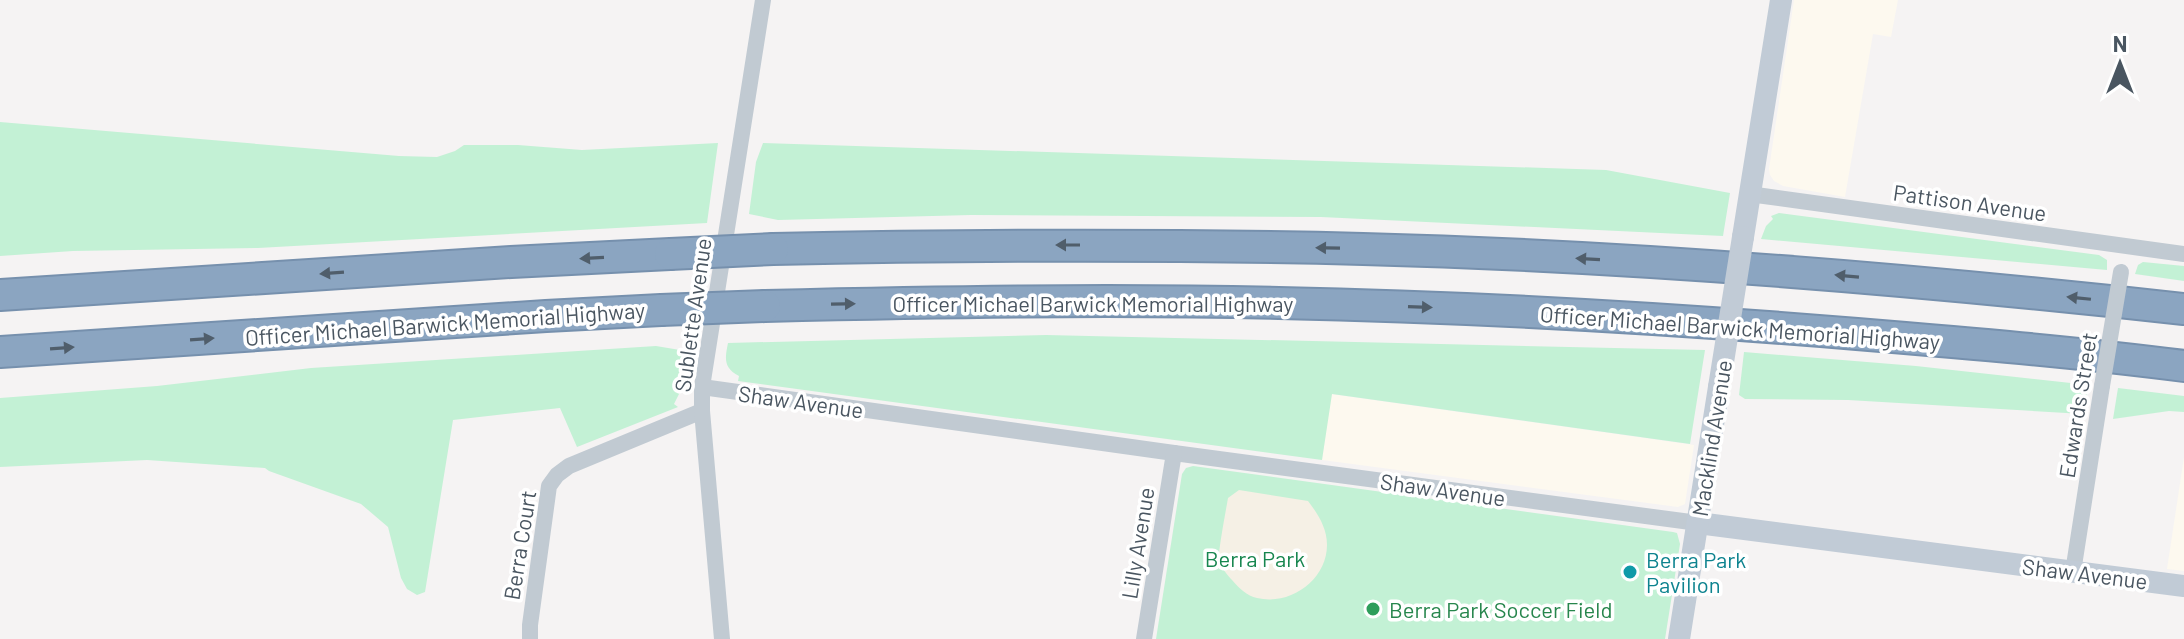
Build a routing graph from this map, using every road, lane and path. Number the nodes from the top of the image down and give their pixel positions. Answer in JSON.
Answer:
{"nodes":[{"id":1,"x":763,"y":0,"type":"edge"},
{"id":2,"x":1781,"y":0,"type":"edge"},
{"id":3,"x":1749,"y":194,"type":"junction"},
{"id":4,"x":2126,"y":246,"type":"junction"},
{"id":5,"x":2184,"y":254,"type":"edge"},
{"id":6,"x":0,"y":295,"type":"edge"},
{"id":7,"x":2184,"y":309,"type":"edge"},
{"id":8,"x":0,"y":352,"type":"edge"},
{"id":9,"x":2184,"y":366,"type":"edge"},
{"id":10,"x":702,"y":387,"type":"junction"},
{"id":11,"x":702,"y":411,"type":"junction"},
{"id":12,"x":1174,"y":453,"type":"junction"},
{"id":13,"x":1698,"y":523,"type":"junction"},
{"id":14,"x":2073,"y":572,"type":"junction"},
{"id":15,"x":2184,"y":586,"type":"edge"},
{"id":16,"x":530,"y":639,"type":"edge"},
{"id":17,"x":722,"y":639,"type":"edge"},
{"id":18,"x":1144,"y":639,"type":"edge"},
{"id":19,"x":1679,"y":639,"type":"edge"}],
"edges":[{"from":1,"to":10,"type":"street","name":"Sublette Avenue"},
{"from":2,"to":3,"type":"street","name":"Macklind Avenue"},
{"from":3,"to":4,"type":"street","name":"Pattison Avenue"},
{"from":3,"to":13,"type":"street","name":"Macklind Avenue","bridge":true},
{"from":4,"to":5,"type":"street","name":"Pattison Avenue"},
{"from":4,"to":14,"type":"street","name":"Edwards Street","bridge":true},
{"from":7,"to":6,"type":"highway","one_way":true,"bridge":true},
{"from":8,"to":9,"type":"highway","name":"Officer Michael Barwick Memorial Highway","one_way":true,"bridge":true},
{"from":10,"to":11,"type":"street","name":"Sublette Avenue"},
{"from":10,"to":12,"type":"street","name":"Shaw Avenue"},
{"from":11,"to":16,"type":"street","name":"Berra Court"},
{"from":11,"to":17,"type":"street","name":"Sublette Avenue"},
{"from":12,"to":13,"type":"street","name":"Shaw Avenue"},
{"from":12,"to":18,"type":"street","name":"Lilly Avenue"},
{"from":13,"to":14,"type":"street","name":"Shaw Avenue"},
{"from":13,"to":19,"type":"street","name":"Macklind Avenue"},
{"from":14,"to":15,"type":"street","name":"Shaw Avenue"}]}
